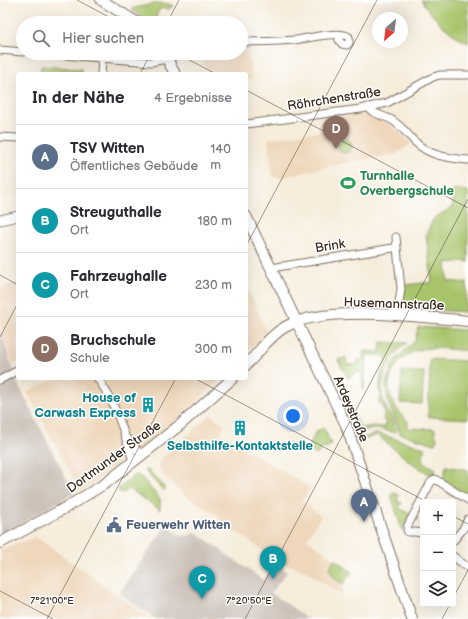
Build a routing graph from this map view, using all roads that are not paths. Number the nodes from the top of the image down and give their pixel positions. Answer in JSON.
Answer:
{"nodes":[{"id":1,"x":101,"y":0,"type":"edge"},
{"id":2,"x":127,"y":16,"type":"edge"},
{"id":3,"x":340,"y":35,"type":"dead end"},
{"id":4,"x":248,"y":42,"type":"edge"},
{"id":5,"x":0,"y":50,"type":"edge"},
{"id":6,"x":16,"y":51,"type":"edge"},
{"id":7,"x":102,"y":60,"type":"edge"},
{"id":8,"x":126,"y":60,"type":"edge"},
{"id":9,"x":156,"y":60,"type":"edge"},
{"id":10,"x":168,"y":60,"type":"edge"},
{"id":11,"x":101,"y":72,"type":"edge"},
{"id":12,"x":174,"y":72,"type":"edge"},
{"id":13,"x":468,"y":75,"type":"edge"},
{"id":14,"x":387,"y":103,"type":"junction"},
{"id":15,"x":368,"y":107,"type":"junction"},
{"id":16,"x":383,"y":115,"type":"junction"},
{"id":17,"x":248,"y":124,"type":"edge"},
{"id":18,"x":0,"y":138,"type":"edge"},
{"id":19,"x":16,"y":138,"type":"edge"},
{"id":20,"x":468,"y":160,"type":"edge"},
{"id":21,"x":16,"y":216,"type":"edge"},
{"id":22,"x":0,"y":220,"type":"edge"},
{"id":23,"x":248,"y":220,"type":"edge"},
{"id":24,"x":396,"y":238,"type":"dead end"},
{"id":25,"x":393,"y":248,"type":"dead end"},
{"id":26,"x":272,"y":268,"type":"junction"},
{"id":27,"x":397,"y":316,"type":"junction"},
{"id":28,"x":296,"y":321,"type":"junction"},
{"id":29,"x":468,"y":321,"type":"edge"},
{"id":30,"x":248,"y":363,"type":"edge"},
{"id":31,"x":16,"y":371,"type":"edge"},
{"id":32,"x":0,"y":380,"type":"edge"},
{"id":33,"x":99,"y":380,"type":"edge"},
{"id":34,"x":230,"y":380,"type":"edge"},
{"id":35,"x":125,"y":435,"type":"junction"},
{"id":36,"x":137,"y":458,"type":"junction"},
{"id":37,"x":422,"y":499,"type":"edge"},
{"id":38,"x":468,"y":500,"type":"edge"},
{"id":39,"x":420,"y":503,"type":"edge"},
{"id":40,"x":468,"y":519,"type":"edge"},
{"id":41,"x":420,"y":533,"type":"edge"},
{"id":42,"x":456,"y":537,"type":"edge"},
{"id":43,"x":0,"y":543,"type":"edge"},
{"id":44,"x":456,"y":558,"type":"edge"},
{"id":45,"x":468,"y":568,"type":"edge"},
{"id":46,"x":412,"y":619,"type":"edge"}],
"edges":[{"from":1,"to":2,"type":"main road"},
{"from":3,"to":4,"type":"street"},
{"from":5,"to":6,"type":"street"},
{"from":7,"to":11,"type":"street"},
{"from":8,"to":9,"type":"street"},
{"from":10,"to":12,"type":"main road"},
{"from":13,"to":14,"type":"street","name":"Röhrchenstraße"},
{"from":14,"to":15,"type":"street","name":"Röhrchenstraße"},
{"from":14,"to":16,"type":"street"},
{"from":15,"to":16,"type":"street"},
{"from":15,"to":17,"type":"street","name":"Röhrchenstraße"},
{"from":16,"to":20,"type":"street"},
{"from":18,"to":19,"type":"street"},
{"from":21,"to":22,"type":"street"},
{"from":23,"to":26,"type":"main road","name":"Ardeystraße"},
{"from":24,"to":27,"type":"street"},
{"from":25,"to":26,"type":"street","name":"Brink"},
{"from":26,"to":28,"type":"main road","name":"Ardeystraße"},
{"from":27,"to":28,"type":"main road","name":"Husemannstraße"},
{"from":27,"to":29,"type":"main road","name":"Husemannstraße"},
{"from":28,"to":30,"type":"main road"},
{"from":28,"to":46,"type":"main road","name":"Ardeystraße"},
{"from":31,"to":32,"type":"street"},
{"from":33,"to":35,"type":"street"},
{"from":34,"to":36,"type":"main road","name":"Dortmunder Straße"},
{"from":35,"to":36,"type":"street"},
{"from":35,"to":36,"type":"street"},
{"from":36,"to":43,"type":"main road","name":"Dortmunder Straße"},
{"from":37,"to":38,"type":"street"},
{"from":39,"to":41,"type":"street"},
{"from":40,"to":42,"type":"street"},
{"from":44,"to":45,"type":"street"}]}
